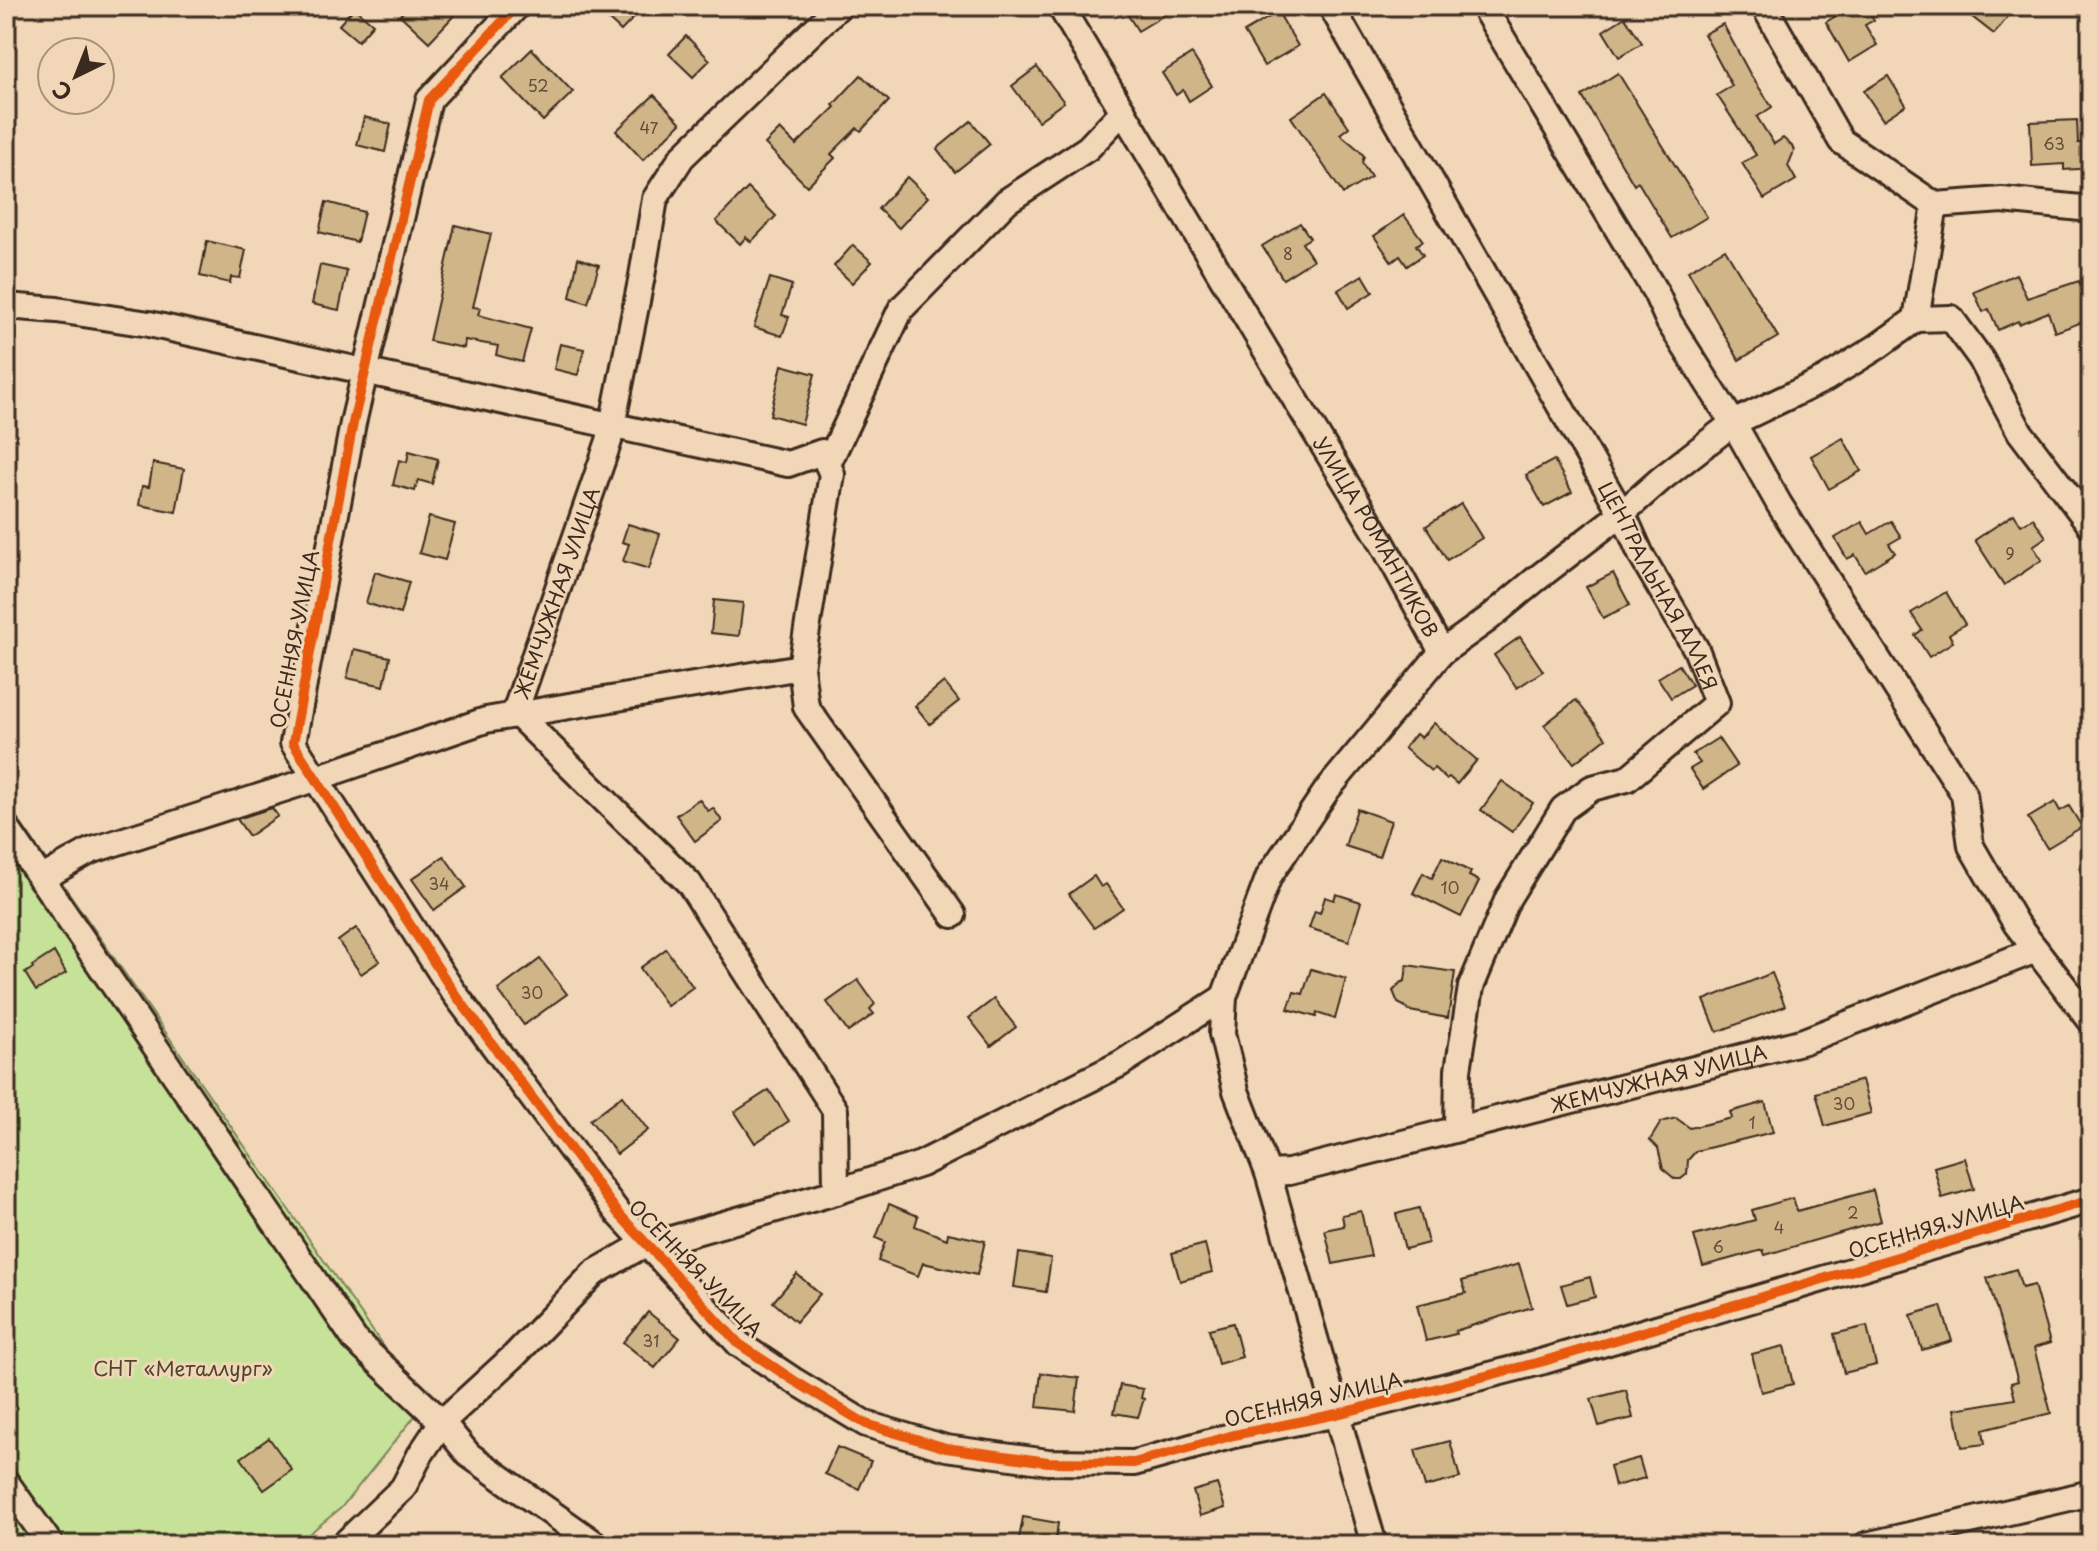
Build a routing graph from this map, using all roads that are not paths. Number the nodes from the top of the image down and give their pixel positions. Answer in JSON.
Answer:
{"nodes":[{"id":1,"x":517,"y":6,"type":"edge"},
{"id":2,"x":839,"y":6,"type":"edge"},
{"id":3,"x":1060,"y":6,"type":"edge"},
{"id":4,"x":1331,"y":6,"type":"edge"},
{"id":5,"x":1483,"y":6,"type":"edge"},
{"id":6,"x":1764,"y":6,"type":"edge"},
{"id":7,"x":1123,"y":111,"type":"junction"},
{"id":8,"x":1935,"y":205,"type":"junction"},
{"id":9,"x":2091,"y":209,"type":"edge"},
{"id":10,"x":6,"y":306,"type":"edge"},
{"id":11,"x":1916,"y":319,"type":"junction"},
{"id":12,"x":366,"y":371,"type":"junction"},
{"id":13,"x":1733,"y":423,"type":"junction"},
{"id":14,"x":612,"y":424,"type":"junction"},
{"id":15,"x":828,"y":464,"type":"junction"},
{"id":16,"x":1621,"y":514,"type":"junction"},
{"id":17,"x":2090,"y":524,"type":"edge"},
{"id":18,"x":1442,"y":652,"type":"junction"},
{"id":19,"x":801,"y":667,"type":"junction"},
{"id":20,"x":518,"y":715,"type":"junction"},
{"id":21,"x":316,"y":779,"type":"junction"},
{"id":22,"x":6,"y":827,"type":"edge"},
{"id":23,"x":41,"y":879,"type":"junction"},
{"id":24,"x":953,"y":915,"type":"dead end"},
{"id":25,"x":2036,"y":950,"type":"junction"},
{"id":26,"x":1224,"y":997,"type":"junction"},
{"id":27,"x":2091,"y":1021,"type":"edge"},
{"id":28,"x":1457,"y":1128,"type":"junction"},
{"id":29,"x":1268,"y":1173,"type":"junction"},
{"id":30,"x":836,"y":1192,"type":"junction"},
{"id":31,"x":2091,"y":1200,"type":"edge"},
{"id":32,"x":648,"y":1246,"type":"junction"},
{"id":33,"x":1337,"y":1414,"type":"junction"},
{"id":34,"x":442,"y":1422,"type":"junction"},
{"id":35,"x":6,"y":1482,"type":"edge"},
{"id":36,"x":2091,"y":1493,"type":"edge"},
{"id":37,"x":51,"y":1545,"type":"edge"},
{"id":38,"x":343,"y":1545,"type":"edge"},
{"id":39,"x":597,"y":1545,"type":"edge"},
{"id":40,"x":1374,"y":1545,"type":"edge"},
{"id":41,"x":1866,"y":1545,"type":"edge"}],
"edges":[{"from":1,"to":12,"type":"street","name":"ОСЕННЯЯ УЛИЦА"},
{"from":2,"to":14,"type":"street","name":"ЖЕМЧУЖНАЯ УЛИЦА"},
{"from":3,"to":7,"type":"street","name":"УЛИЦА РОМАНТИКОВ"},
{"from":4,"to":16,"type":"street","name":"ЦЕНТРАЛЬНАЯ АЛЛЕЯ"},
{"from":5,"to":13,"type":"street"},
{"from":6,"to":8,"type":"street"},
{"from":7,"to":15,"type":"street"},
{"from":7,"to":18,"type":"street","name":"УЛИЦА РОМАНТИКОВ"},
{"from":8,"to":9,"type":"street"},
{"from":8,"to":11,"type":"street"},
{"from":10,"to":12,"type":"street"},
{"from":11,"to":13,"type":"street"},
{"from":11,"to":17,"type":"street"},
{"from":12,"to":14,"type":"street"},
{"from":12,"to":21,"type":"street","name":"ОСЕННЯЯ УЛИЦА"},
{"from":13,"to":16,"type":"street"},
{"from":13,"to":25,"type":"street"},
{"from":14,"to":15,"type":"street"},
{"from":14,"to":20,"type":"street","name":"ЖЕМЧУЖНАЯ УЛИЦА"},
{"from":15,"to":19,"type":"street"},
{"from":16,"to":18,"type":"street"},
{"from":16,"to":28,"type":"street","name":"ЦЕНТРАЛЬНАЯ АЛЛЕЯ"},
{"from":18,"to":26,"type":"street","name":"УЛИЦА РОМАНТИКОВ"},
{"from":19,"to":20,"type":"street"},
{"from":19,"to":24,"type":"street"},
{"from":20,"to":21,"type":"street"},
{"from":20,"to":30,"type":"street","name":"ЖЕМЧУЖНАЯ УЛИЦА"},
{"from":21,"to":23,"type":"street"},
{"from":21,"to":32,"type":"street","name":"ОСЕННЯЯ УЛИЦА"},
{"from":22,"to":23,"type":"street"},
{"from":23,"to":34,"type":"street"},
{"from":25,"to":27,"type":"street"},
{"from":25,"to":28,"type":"street","name":"ЖЕМЧУЖНАЯ УЛИЦА"},
{"from":26,"to":29,"type":"street","name":"УЛИЦА РОМАНТИКОВ"},
{"from":26,"to":30,"type":"street"},
{"from":28,"to":29,"type":"street","name":"ЖЕМЧУЖНАЯ УЛИЦА"},
{"from":29,"to":33,"type":"street","name":"УЛИЦА РОМАНТИКОВ"},
{"from":30,"to":32,"type":"street"},
{"from":31,"to":33,"type":"street","name":"ОСЕННЯЯ УЛИЦА"},
{"from":32,"to":33,"type":"street","name":"ОСЕННЯЯ УЛИЦА"},
{"from":32,"to":34,"type":"street"},
{"from":33,"to":40,"type":"street","name":"УЛИЦА РОМАНТИКОВ"},
{"from":34,"to":38,"type":"street"},
{"from":34,"to":39,"type":"street"},
{"from":35,"to":37,"type":"street"},
{"from":36,"to":41,"type":"street"}]}
